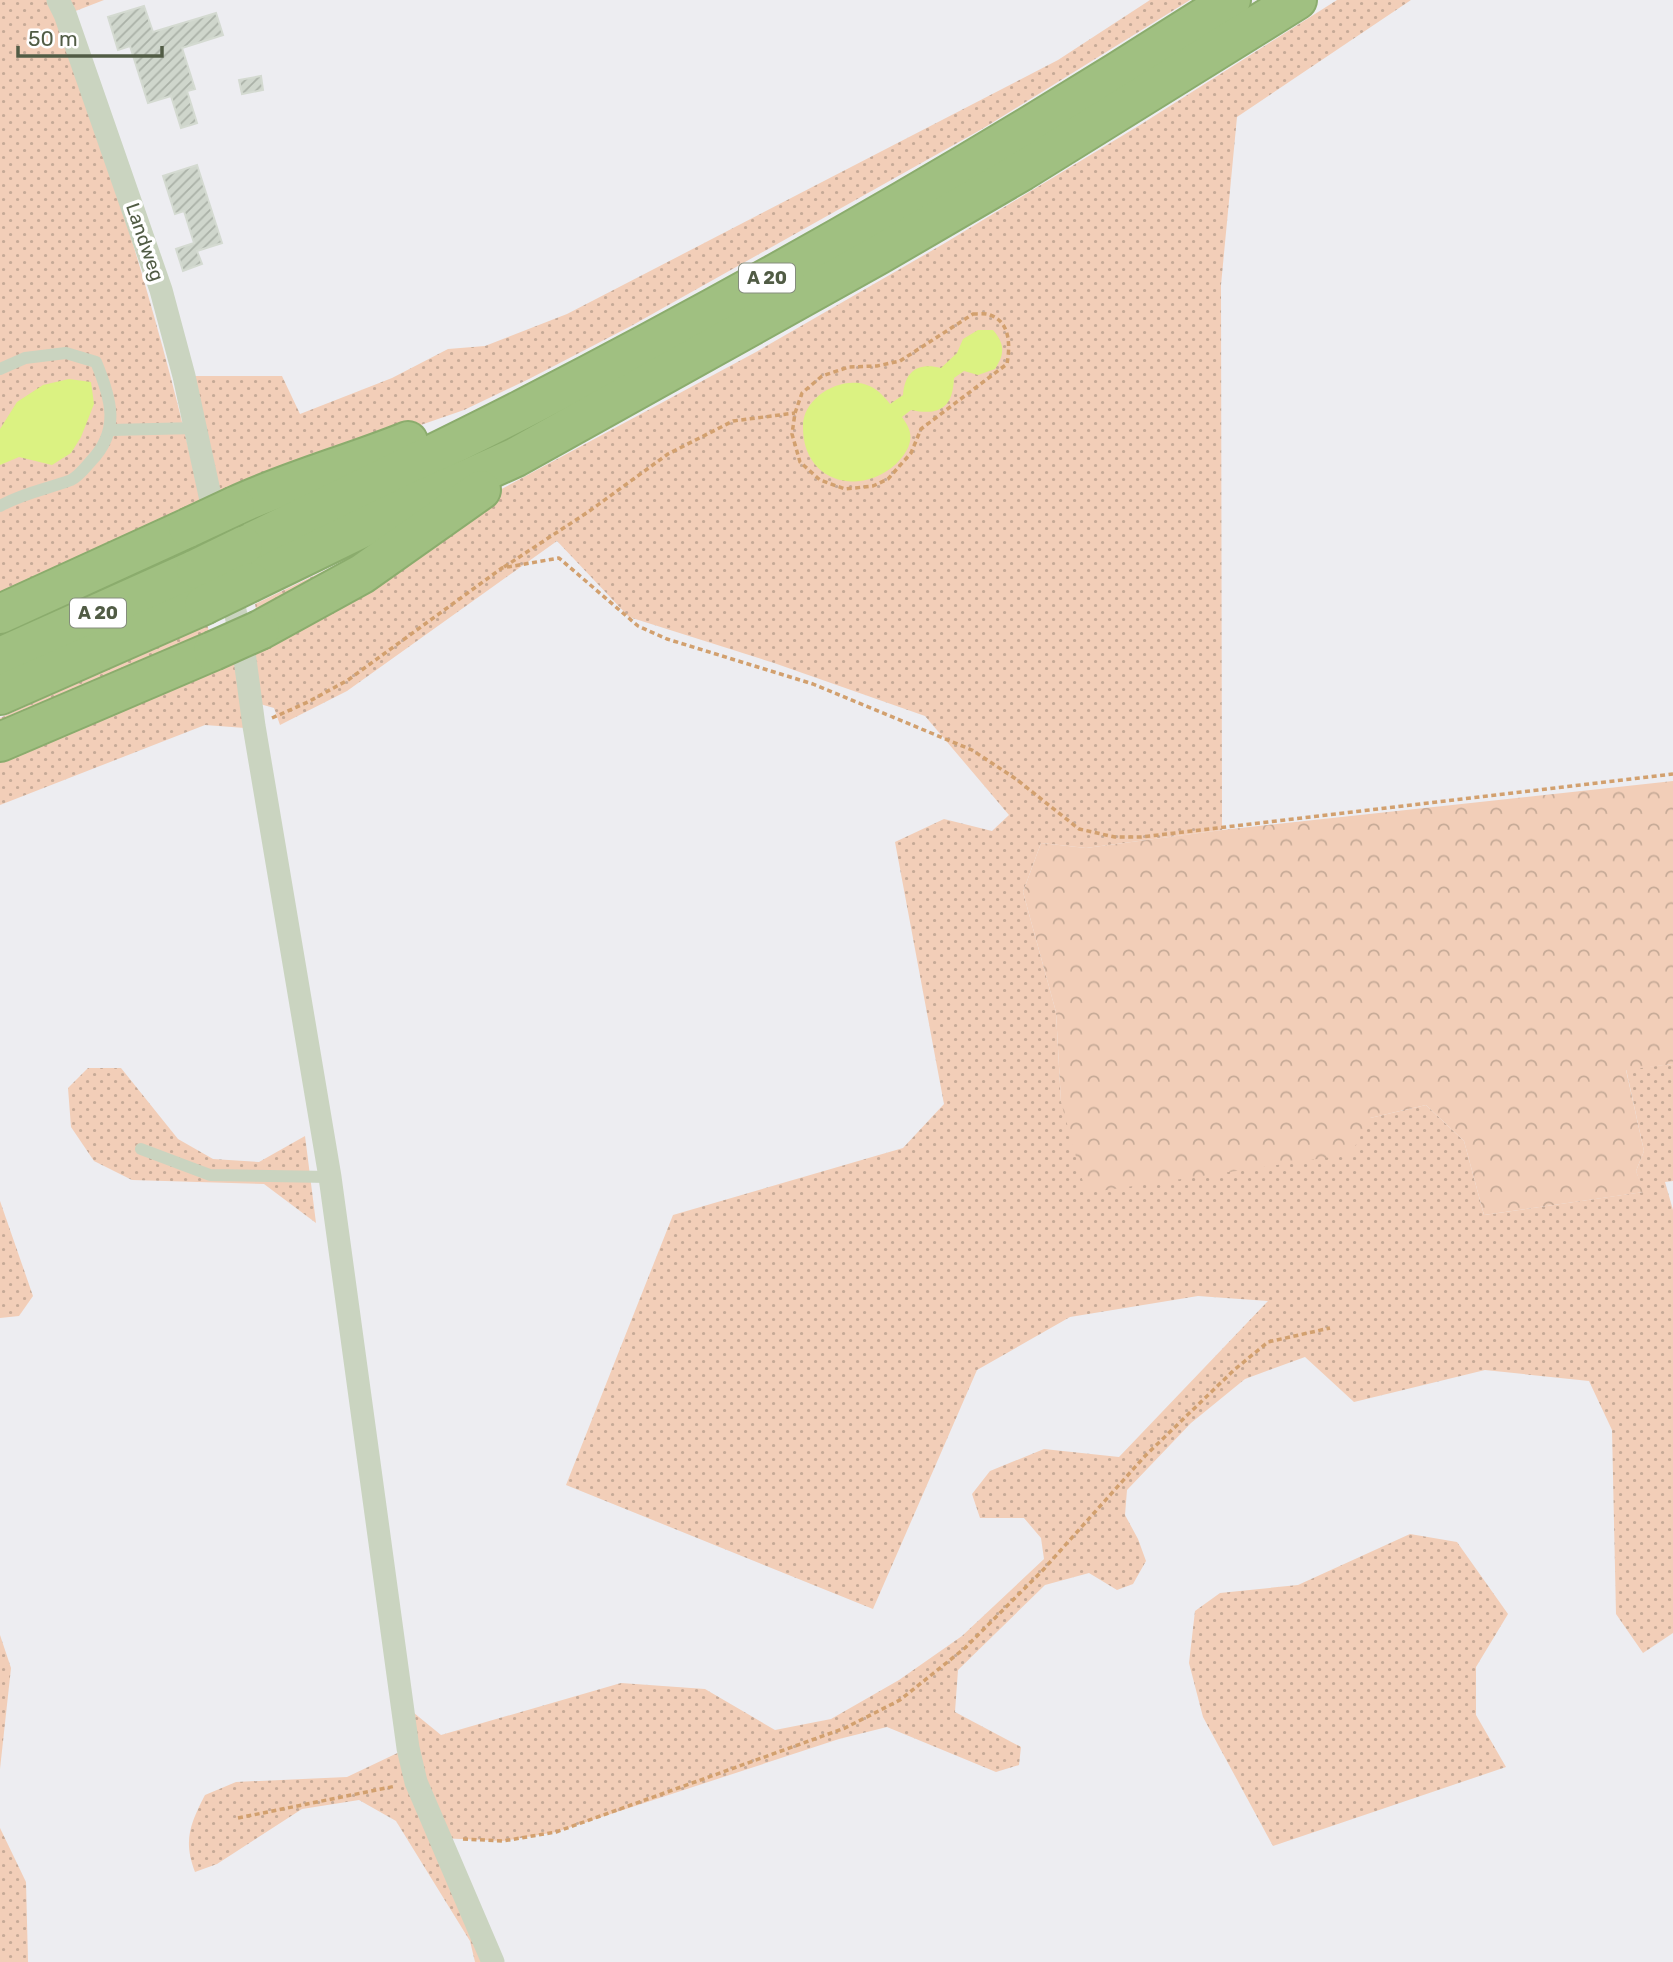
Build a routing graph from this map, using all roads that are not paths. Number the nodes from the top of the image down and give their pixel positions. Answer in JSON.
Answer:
{"nodes":[{"id":1,"x":58,"y":0,"type":"edge"},
{"id":2,"x":1231,"y":0,"type":"edge"},
{"id":3,"x":1297,"y":0,"type":"edge"},
{"id":4,"x":0,"y":369,"type":"edge"},
{"id":5,"x":524,"y":408,"type":"junction"},
{"id":6,"x":197,"y":428,"type":"junction"},
{"id":7,"x":110,"y":430,"type":"junction"},
{"id":8,"x":516,"y":457,"type":"junction"},
{"id":9,"x":222,"y":499,"type":"junction"},
{"id":10,"x":0,"y":506,"type":"edge"},
{"id":11,"x":247,"y":564,"type":"junction"},
{"id":12,"x":200,"y":587,"type":"junction"},
{"id":13,"x":0,"y":614,"type":"edge"},
{"id":14,"x":0,"y":657,"type":"edge"},
{"id":15,"x":0,"y":695,"type":"edge"},
{"id":16,"x":0,"y":742,"type":"edge"},
{"id":17,"x":141,"y":1149,"type":"dead end"},
{"id":18,"x":330,"y":1177,"type":"junction"},
{"id":19,"x":493,"y":1962,"type":"edge"}],
"edges":[{"from":1,"to":6,"type":"street","name":"Landweg"},
{"from":2,"to":5,"type":"highway","number":"A 20"},
{"from":3,"to":8,"type":"highway","number":"A 20"},
{"from":4,"to":7,"type":"lane"},
{"from":5,"to":9,"type":"highway"},
{"from":5,"to":11,"type":"highway","number":"A 20"},
{"from":6,"to":7,"type":"lane"},
{"from":6,"to":9,"type":"street","name":"Landweg"},
{"from":7,"to":10,"type":"lane"},
{"from":8,"to":11,"type":"highway","number":"A 20"},
{"from":8,"to":16,"type":"highway","bridge":true},
{"from":9,"to":13,"type":"highway","bridge":true},
{"from":9,"to":18,"type":"street","name":"Landweg"},
{"from":11,"to":12,"type":"highway","number":"A 20","bridge":true},
{"from":12,"to":14,"type":"highway","number":"A 20"},
{"from":12,"to":15,"type":"highway","number":"A 20"},
{"from":17,"to":18,"type":"lane"},
{"from":18,"to":19,"type":"street","name":"Landweg"}]}
